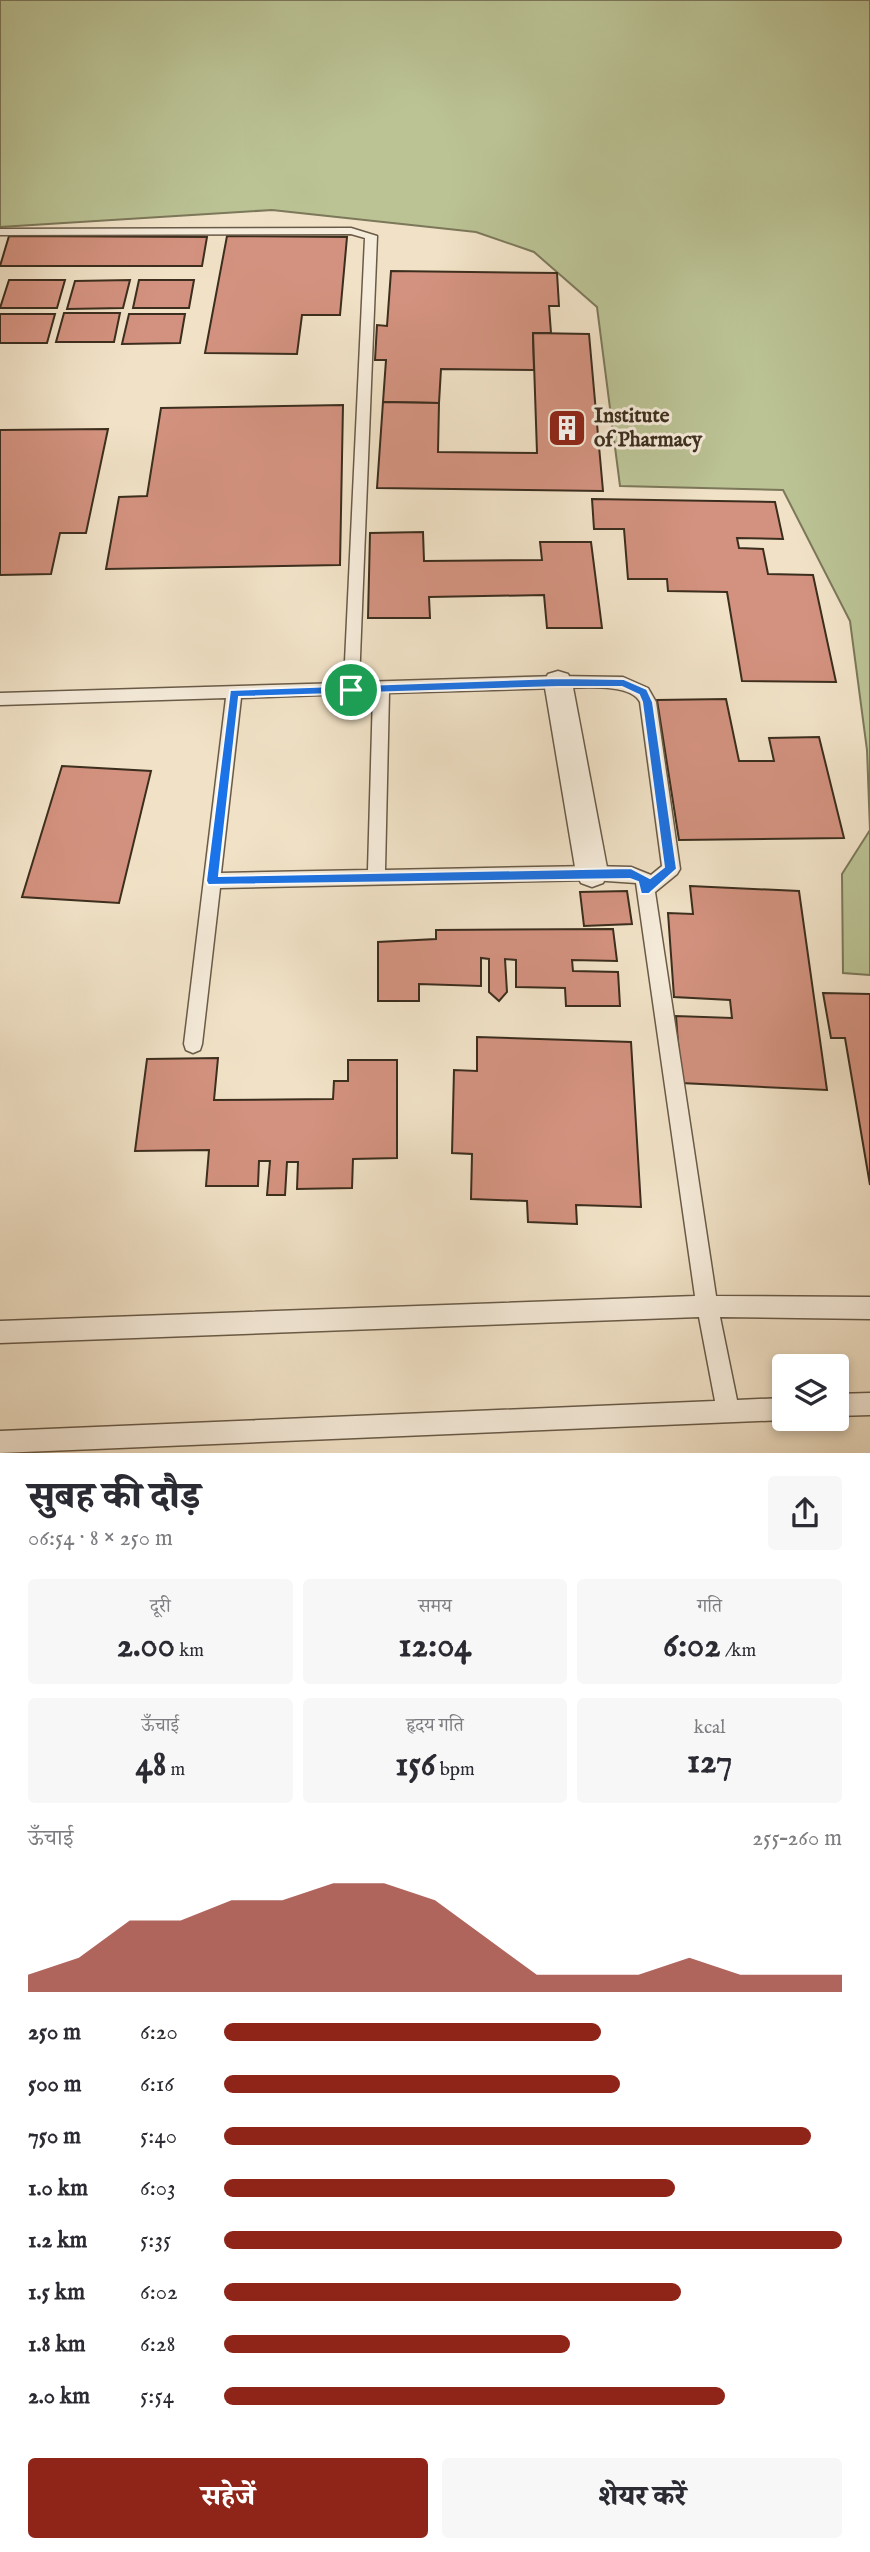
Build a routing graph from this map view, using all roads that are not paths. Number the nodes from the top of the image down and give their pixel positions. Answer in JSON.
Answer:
{"nodes":[{"id":1,"x":0,"y":232,"type":"edge"},
{"id":2,"x":558,"y":682,"type":"junction"},
{"id":3,"x":381,"y":689,"type":"junction"},
{"id":4,"x":351,"y":690,"type":"junction"},
{"id":5,"x":234,"y":693,"type":"junction"},
{"id":6,"x":0,"y":699,"type":"edge"},
{"id":7,"x":592,"y":873,"type":"junction"},
{"id":8,"x":376,"y":877,"type":"junction"},
{"id":9,"x":212,"y":881,"type":"junction"},
{"id":10,"x":645,"y":890,"type":"junction"},
{"id":11,"x":193,"y":1044,"type":"dead end"},
{"id":12,"x":707,"y":1306,"type":"junction"},
{"id":13,"x":870,"y":1308,"type":"edge"},
{"id":14,"x":0,"y":1332,"type":"edge"},
{"id":15,"x":870,"y":1404,"type":"edge"},
{"id":16,"x":849,"y":1405,"type":"edge"},
{"id":17,"x":772,"y":1410,"type":"edge"},
{"id":18,"x":728,"y":1412,"type":"junction"},
{"id":19,"x":0,"y":1442,"type":"edge"}],
"edges":[{"from":1,"to":4,"type":"lane"},
{"from":2,"to":3,"type":"lane"},
{"from":2,"to":7,"type":"street"},
{"from":2,"to":10,"type":"lane"},
{"from":3,"to":4,"type":"lane"},
{"from":3,"to":8,"type":"lane"},
{"from":4,"to":5,"type":"lane"},
{"from":5,"to":6,"type":"lane"},
{"from":5,"to":9,"type":"lane"},
{"from":7,"to":8,"type":"lane"},
{"from":7,"to":10,"type":"lane"},
{"from":8,"to":9,"type":"lane"},
{"from":9,"to":11,"type":"lane"},
{"from":10,"to":12,"type":"lane"},
{"from":12,"to":13,"type":"lane"},
{"from":12,"to":14,"type":"lane"},
{"from":12,"to":18,"type":"lane"},
{"from":15,"to":16,"type":"lane"},
{"from":17,"to":18,"type":"lane"},
{"from":18,"to":19,"type":"lane"}]}
